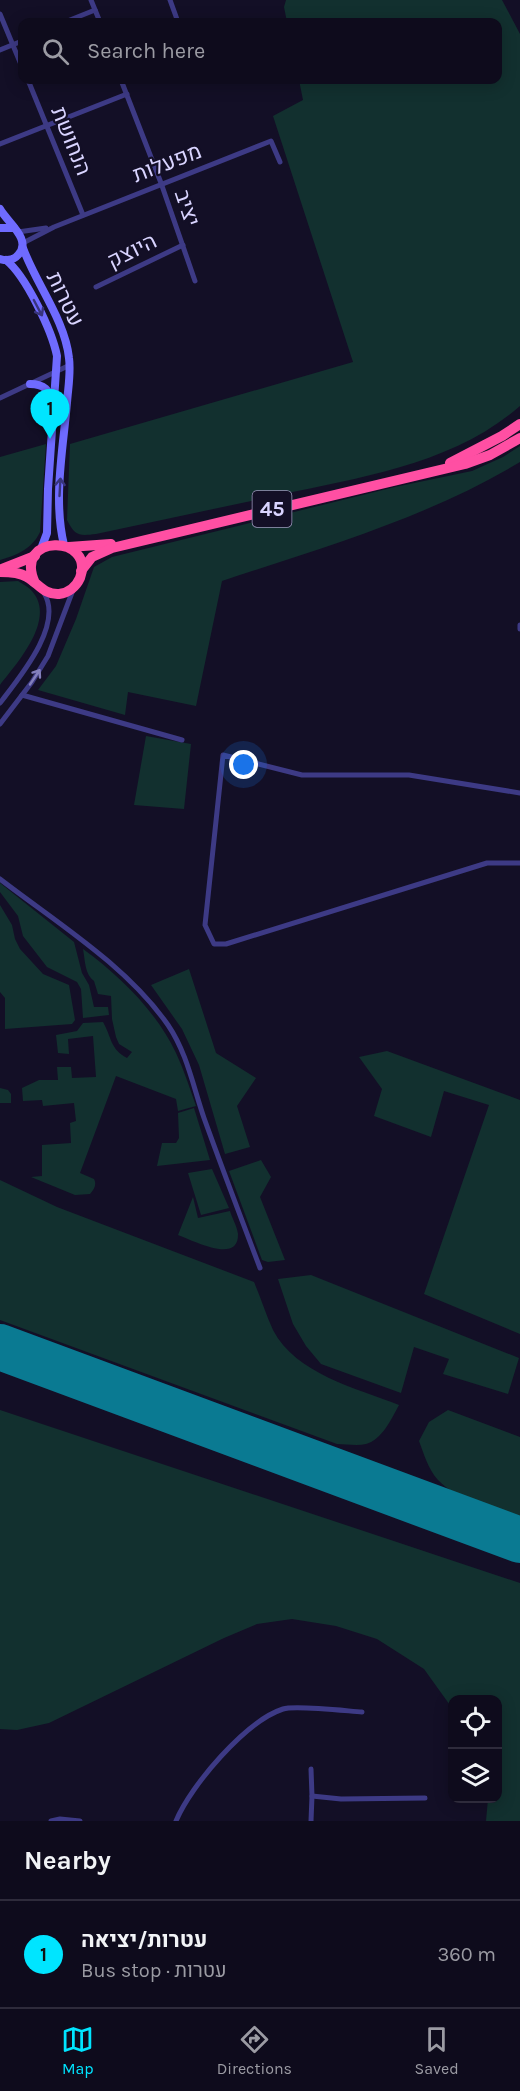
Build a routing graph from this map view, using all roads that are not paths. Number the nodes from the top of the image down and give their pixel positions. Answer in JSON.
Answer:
{"nodes":[{"id":1,"x":91,"y":0,"type":"edge"},
{"id":2,"x":170,"y":0,"type":"edge"},
{"id":3,"x":95,"y":10,"type":"junction"},
{"id":4,"x":0,"y":14,"type":"edge"},
{"id":5,"x":75,"y":18,"type":"edge"},
{"id":6,"x":98,"y":18,"type":"edge"},
{"id":7,"x":177,"y":18,"type":"edge"},
{"id":8,"x":18,"y":43,"type":"edge"},
{"id":9,"x":13,"y":45,"type":"junction"},
{"id":10,"x":0,"y":50,"type":"edge"},
{"id":11,"x":18,"y":57,"type":"edge"},
{"id":12,"x":30,"y":84,"type":"edge"},
{"id":13,"x":123,"y":84,"type":"edge"},
{"id":14,"x":127,"y":94,"type":"junction"},
{"id":15,"x":47,"y":125,"type":"junction"},
{"id":16,"x":0,"y":144,"type":"edge"},
{"id":17,"x":280,"y":162,"type":"dead end"},
{"id":18,"x":161,"y":183,"type":"junction"},
{"id":19,"x":0,"y":209,"type":"edge"},
{"id":20,"x":83,"y":215,"type":"junction"},
{"id":21,"x":54,"y":227,"type":"junction"},
{"id":22,"x":0,"y":228,"type":"edge"},
{"id":23,"x":16,"y":230,"type":"junction"},
{"id":24,"x":23,"y":245,"type":"junction"},
{"id":25,"x":183,"y":245,"type":"junction"},
{"id":26,"x":3,"y":259,"type":"edge"},
{"id":27,"x":195,"y":281,"type":"dead end"},
{"id":28,"x":96,"y":287,"type":"dead end"},
{"id":29,"x":70,"y":365,"type":"junction"},
{"id":30,"x":58,"y":370,"type":"junction"},
{"id":31,"x":30,"y":384,"type":"junction"},
{"id":32,"x":0,"y":398,"type":"edge"},
{"id":33,"x":54,"y":408,"type":"junction"},
{"id":34,"x":520,"y":424,"type":"edge"},
{"id":35,"x":520,"y":438,"type":"edge"},
{"id":36,"x":413,"y":476,"type":"junction"},
{"id":37,"x":132,"y":542,"type":"junction"},
{"id":38,"x":67,"y":546,"type":"junction"},
{"id":39,"x":38,"y":552,"type":"junction"},
{"id":40,"x":0,"y":571,"type":"edge"},
{"id":41,"x":81,"y":571,"type":"junction"},
{"id":42,"x":38,"y":586,"type":"junction"},
{"id":43,"x":75,"y":586,"type":"junction"},
{"id":44,"x":22,"y":695,"type":"junction"},
{"id":45,"x":0,"y":703,"type":"edge"},
{"id":46,"x":0,"y":724,"type":"edge"},
{"id":47,"x":182,"y":741,"type":"dead end"},
{"id":48,"x":520,"y":793,"type":"edge"},
{"id":49,"x":520,"y":863,"type":"edge"},
{"id":50,"x":0,"y":879,"type":"edge"},
{"id":51,"x":260,"y":1268,"type":"dead end"},
{"id":52,"x":362,"y":1712,"type":"dead end"},
{"id":53,"x":311,"y":1769,"type":"dead end"},
{"id":54,"x":312,"y":1796,"type":"junction"},
{"id":55,"x":425,"y":1798,"type":"dead end"},
{"id":56,"x":51,"y":1821,"type":"edge"},
{"id":57,"x":80,"y":1821,"type":"edge"},
{"id":58,"x":176,"y":1821,"type":"edge"},
{"id":59,"x":311,"y":1821,"type":"edge"}],
"edges":[{"from":1,"to":3,"type":"street"},
{"from":2,"to":7,"type":"street"},
{"from":3,"to":5,"type":"street"},
{"from":3,"to":6,"type":"street"},
{"from":4,"to":9,"type":"street"},
{"from":8,"to":9,"type":"street"},
{"from":9,"to":10,"type":"street"},
{"from":9,"to":11,"type":"street"},
{"from":12,"to":15,"type":"street","name":"הנחושת"},
{"from":13,"to":14,"type":"street","name":"יציב"},
{"from":14,"to":15,"type":"street"},
{"from":14,"to":18,"type":"street","name":"יציב"},
{"from":15,"to":16,"type":"street"},
{"from":15,"to":20,"type":"street","name":"הנחושת"},
{"from":17,"to":18,"type":"street","name":"מפעלות"},
{"from":18,"to":20,"type":"street","name":"מפעלות"},
{"from":18,"to":25,"type":"street","name":"יציב"},
{"from":19,"to":23,"type":"street"},
{"from":20,"to":21,"type":"street","name":"מפעלות"},
{"from":21,"to":23,"type":"street","name":"מפעלות"},
{"from":21,"to":24,"type":"street","name":"מפעלות"},
{"from":22,"to":23,"type":"street"},
{"from":23,"to":24,"type":"street","name":"עטרות"},
{"from":24,"to":26,"type":"street"},
{"from":24,"to":29,"type":"street","name":"עטרות"},
{"from":25,"to":27,"type":"street","name":"יציב"},
{"from":25,"to":28,"type":"street","name":"היוצק"},
{"from":26,"to":30,"type":"street","name":"עטרות","one_way":true},
{"from":29,"to":30,"type":"street"},
{"from":38,"to":29,"type":"street","name":"עטרות","one_way":true},
{"from":30,"to":31,"type":"street"},
{"from":30,"to":33,"type":"street","name":"עטרות"},
{"from":31,"to":32,"type":"street"},
{"from":31,"to":33,"type":"street"},
{"from":33,"to":39,"type":"street","name":"עטרות"},
{"from":34,"to":36,"type":"highway","number":"45"},
{"from":35,"to":36,"type":"highway","number":"45"},
{"from":36,"to":37,"type":"highway","number":"45"},
{"from":37,"to":38,"type":"highway","number":"45"},
{"from":37,"to":41,"type":"highway","number":"45"},
{"from":38,"to":39,"type":"highway","number":"45"},
{"from":38,"to":41,"type":"highway"},
{"from":39,"to":40,"type":"highway","number":"45"},
{"from":39,"to":42,"type":"highway"},
{"from":40,"to":42,"type":"highway","number":"45"},
{"from":41,"to":43,"type":"highway","number":"45"},
{"from":42,"to":43,"type":"highway","number":"45"},
{"from":42,"to":45,"type":"street"},
{"from":44,"to":43,"type":"street","one_way":true},
{"from":44,"to":46,"type":"street"},
{"from":44,"to":47,"type":"street"},
{"from":48,"to":49,"type":"street"},
{"from":50,"to":51,"type":"street"},
{"from":52,"to":58,"type":"street"},
{"from":53,"to":54,"type":"street"},
{"from":54,"to":55,"type":"street"},
{"from":54,"to":59,"type":"street"},
{"from":56,"to":57,"type":"street"}]}
